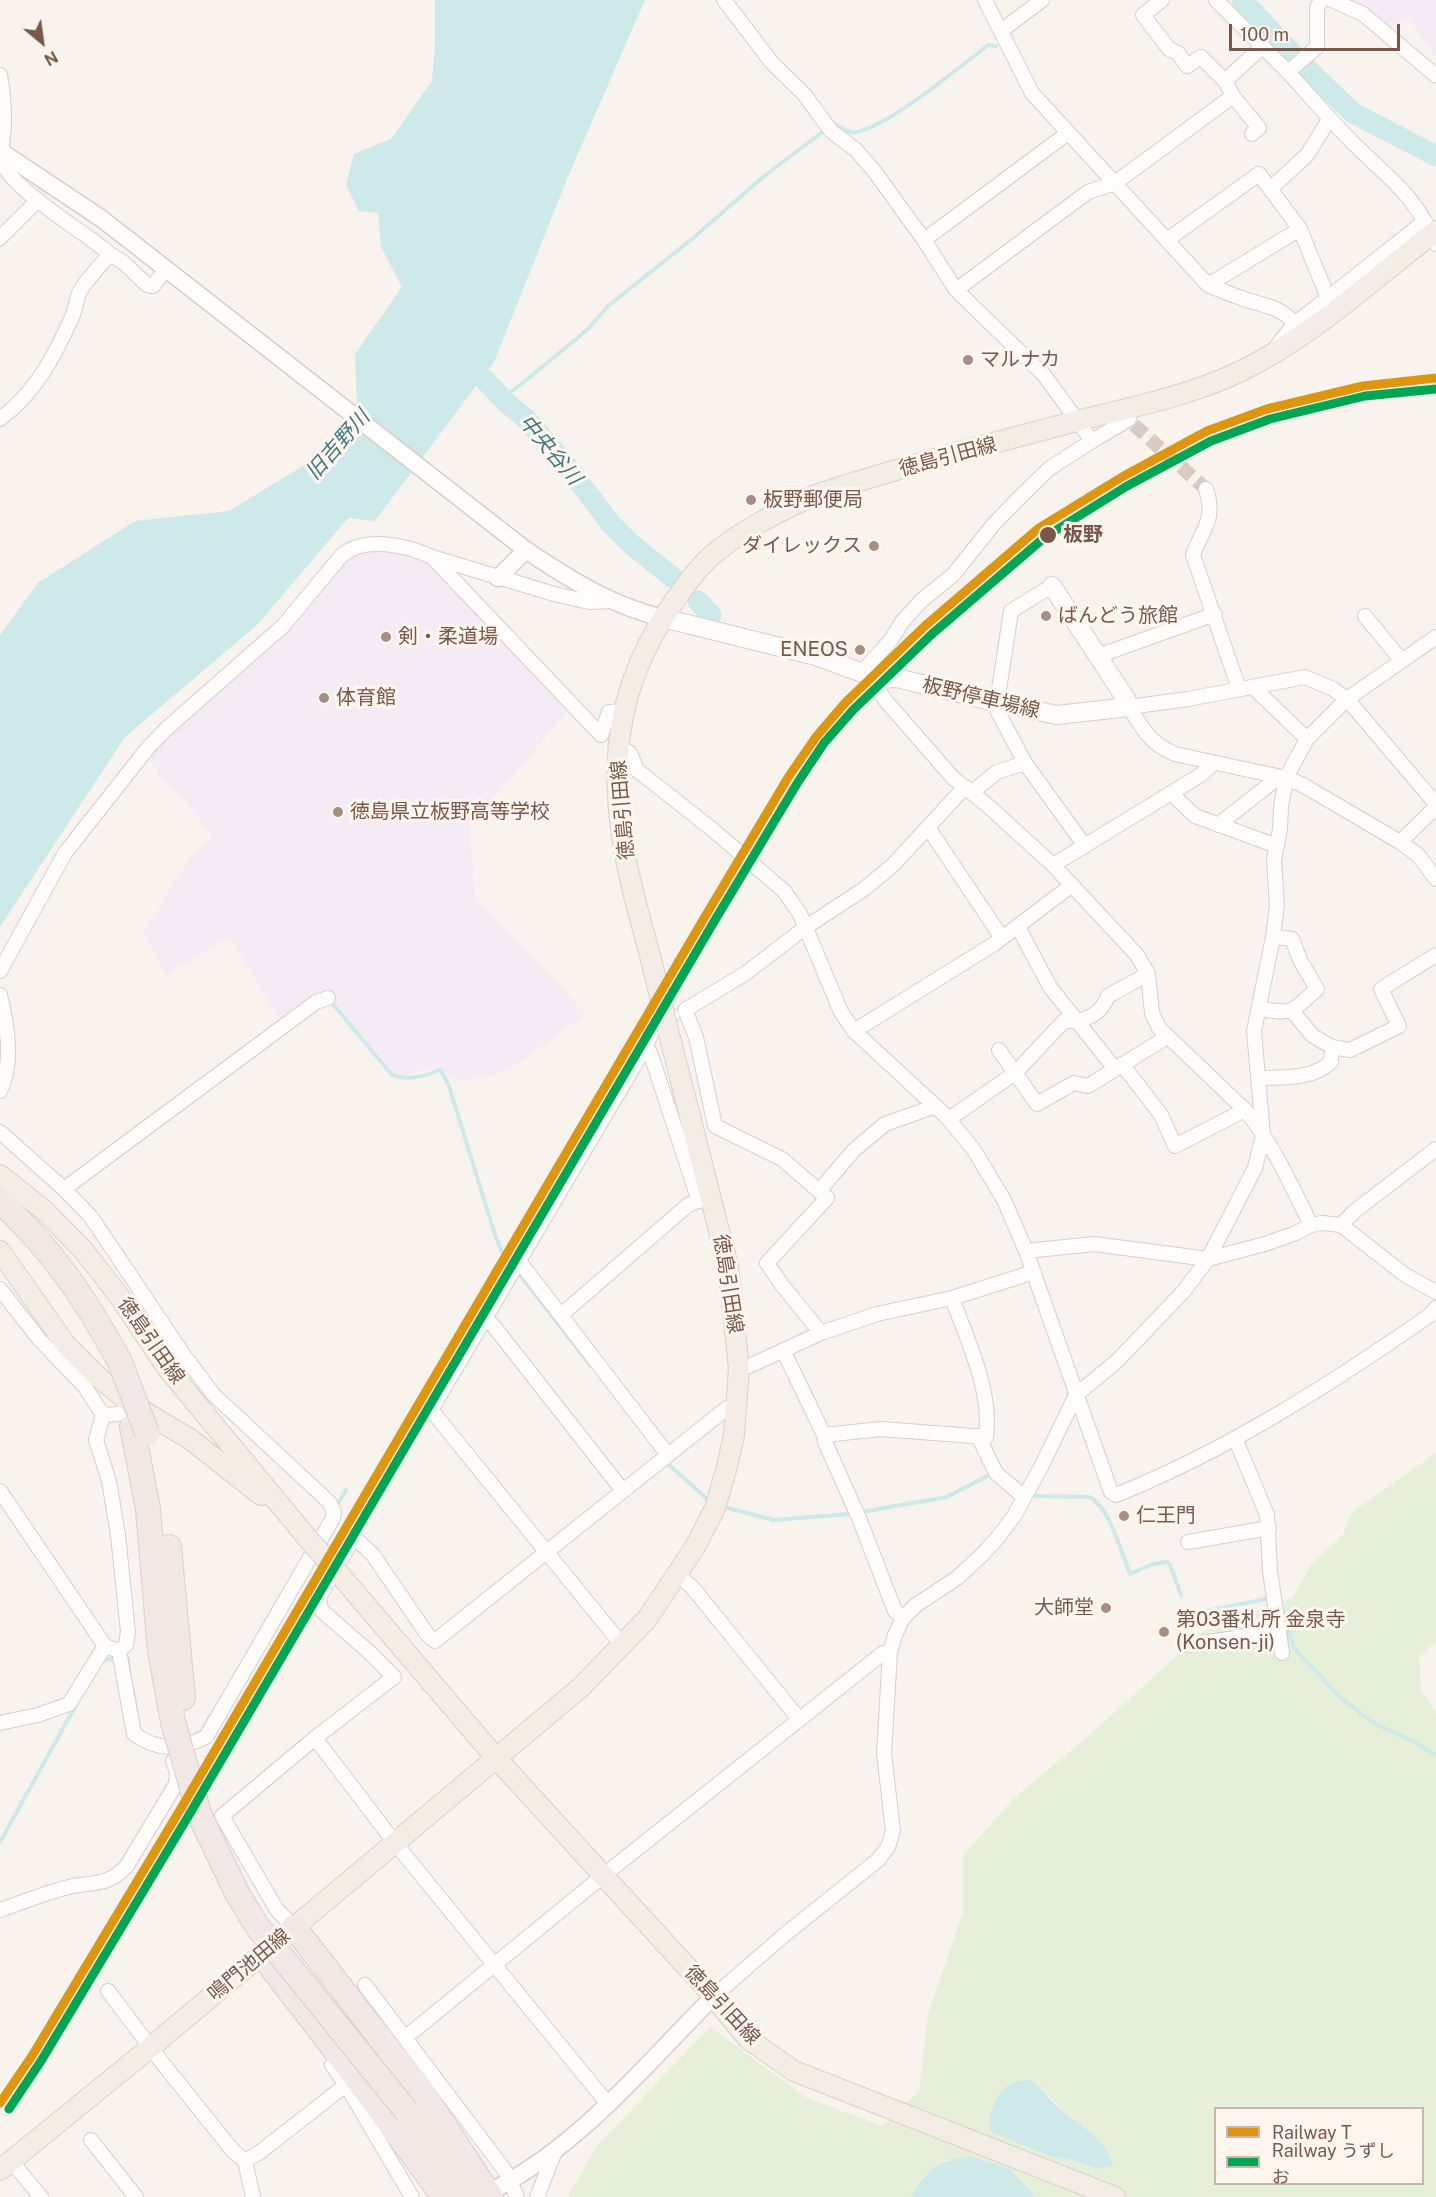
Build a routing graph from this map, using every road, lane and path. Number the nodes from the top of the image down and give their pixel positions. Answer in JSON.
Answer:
{"nodes":[{"id":1,"x":724,"y":0,"type":"edge"},
{"id":2,"x":985,"y":0,"type":"edge"},
{"id":3,"x":1042,"y":0,"type":"edge"},
{"id":4,"x":1162,"y":0,"type":"edge"},
{"id":5,"x":1216,"y":0,"type":"edge"},
{"id":6,"x":1322,"y":0,"type":"edge"},
{"id":7,"x":1332,"y":0,"type":"edge"},
{"id":8,"x":1001,"y":31,"type":"junction"},
{"id":9,"x":1263,"y":46,"type":"junction"},
{"id":10,"x":1289,"y":71,"type":"junction"},
{"id":11,"x":0,"y":75,"type":"edge"},
{"id":12,"x":1436,"y":76,"type":"edge"},
{"id":13,"x":1225,"y":81,"type":"junction"},
{"id":14,"x":1233,"y":96,"type":"junction"},
{"id":15,"x":1330,"y":118,"type":"junction"},
{"id":16,"x":1068,"y":133,"type":"junction"},
{"id":17,"x":1252,"y":134,"type":"dead end"},
{"id":18,"x":1,"y":152,"type":"edge"},
{"id":19,"x":1115,"y":183,"type":"junction"},
{"id":20,"x":1270,"y":189,"type":"junction"},
{"id":21,"x":38,"y":200,"type":"junction"},
{"id":22,"x":1300,"y":229,"type":"junction"},
{"id":23,"x":1432,"y":233,"type":"edge"},
{"id":24,"x":0,"y":238,"type":"edge"},
{"id":25,"x":924,"y":240,"type":"junction"},
{"id":26,"x":1167,"y":240,"type":"junction"},
{"id":27,"x":110,"y":254,"type":"junction"},
{"id":28,"x":170,"y":272,"type":"junction"},
{"id":29,"x":1208,"y":285,"type":"junction"},
{"id":30,"x":956,"y":290,"type":"junction"},
{"id":31,"x":1328,"y":298,"type":"junction"},
{"id":32,"x":1294,"y":324,"type":"junction"},
{"id":33,"x":1268,"y":357,"type":"junction"},
{"id":34,"x":1153,"y":402,"type":"junction"},
{"id":35,"x":0,"y":419,"type":"edge"},
{"id":36,"x":1077,"y":421,"type":"junction"},
{"id":37,"x":1092,"y":441,"type":"junction"},
{"id":38,"x":1206,"y":489,"type":"tunnel mouth"},
{"id":39,"x":526,"y":550,"type":"junction"},
{"id":40,"x":432,"y":557,"type":"junction"},
{"id":41,"x":498,"y":578,"type":"junction"},
{"id":42,"x":1052,"y":586,"type":"joint"},
{"id":43,"x":612,"y":601,"type":"junction"},
{"id":44,"x":1215,"y":615,"type":"junction"},
{"id":45,"x":1365,"y":616,"type":"dead end"},
{"id":46,"x":663,"y":618,"type":"junction"},
{"id":47,"x":1436,"y":637,"type":"edge"},
{"id":48,"x":1098,"y":656,"type":"junction"},
{"id":49,"x":1401,"y":660,"type":"junction"},
{"id":50,"x":871,"y":675,"type":"junction"},
{"id":51,"x":1246,"y":688,"type":"junction"},
{"id":52,"x":1347,"y":699,"type":"junction"},
{"id":53,"x":997,"y":703,"type":"junction"},
{"id":54,"x":1129,"y":707,"type":"junction"},
{"id":55,"x":624,"y":711,"type":"junction"},
{"id":56,"x":1306,"y":739,"type":"junction"},
{"id":57,"x":618,"y":746,"type":"junction"},
{"id":58,"x":1212,"y":762,"type":"junction"},
{"id":59,"x":1025,"y":763,"type":"junction"},
{"id":60,"x":1283,"y":778,"type":"junction"},
{"id":61,"x":968,"y":790,"type":"junction"},
{"id":62,"x":1171,"y":794,"type":"junction"},
{"id":63,"x":1436,"y":806,"type":"edge"},
{"id":64,"x":1218,"y":825,"type":"junction"},
{"id":65,"x":928,"y":829,"type":"junction"},
{"id":66,"x":1400,"y":842,"type":"junction"},
{"id":67,"x":1085,"y":846,"type":"junction"},
{"id":68,"x":1277,"y":846,"type":"junction"},
{"id":69,"x":1053,"y":865,"type":"junction"},
{"id":70,"x":1436,"y":879,"type":"edge"},
{"id":71,"x":1072,"y":885,"type":"junction"},
{"id":72,"x":806,"y":927,"type":"junction"},
{"id":73,"x":1018,"y":927,"type":"junction"},
{"id":74,"x":1002,"y":938,"type":"junction"},
{"id":75,"x":1274,"y":938,"type":"junction"},
{"id":76,"x":1436,"y":956,"type":"edge"},
{"id":77,"x":0,"y":971,"type":"edge"},
{"id":78,"x":1148,"y":974,"type":"junction"},
{"id":79,"x":0,"y":995,"type":"edge"},
{"id":80,"x":328,"y":998,"type":"dead end"},
{"id":81,"x":1259,"y":1009,"type":"junction"},
{"id":82,"x":685,"y":1010,"type":"junction"},
{"id":83,"x":1292,"y":1011,"type":"junction"},
{"id":84,"x":1079,"y":1022,"type":"junction"},
{"id":85,"x":854,"y":1031,"type":"junction"},
{"id":86,"x":1167,"y":1037,"type":"junction"},
{"id":87,"x":646,"y":1046,"type":"junction"},
{"id":88,"x":1332,"y":1047,"type":"junction"},
{"id":89,"x":999,"y":1050,"type":"dead end"},
{"id":90,"x":1119,"y":1066,"type":"junction"},
{"id":91,"x":1015,"y":1073,"type":"junction"},
{"id":92,"x":1259,"y":1078,"type":"junction"},
{"id":93,"x":0,"y":1091,"type":"edge"},
{"id":94,"x":936,"y":1106,"type":"junction"},
{"id":95,"x":1245,"y":1110,"type":"junction"},
{"id":96,"x":949,"y":1119,"type":"junction"},
{"id":97,"x":0,"y":1131,"type":"edge"},
{"id":98,"x":1263,"y":1135,"type":"junction"},
{"id":99,"x":1436,"y":1149,"type":"edge"},
{"id":100,"x":0,"y":1175,"type":"edge"},
{"id":101,"x":64,"y":1189,"type":"junction"},
{"id":102,"x":819,"y":1191,"type":"junction"},
{"id":103,"x":705,"y":1198,"type":"junction"},
{"id":104,"x":0,"y":1201,"type":"edge"},
{"id":105,"x":0,"y":1212,"type":"edge"},
{"id":106,"x":1311,"y":1225,"type":"junction"},
{"id":107,"x":1341,"y":1225,"type":"junction"},
{"id":108,"x":0,"y":1251,"type":"edge"},
{"id":109,"x":1026,"y":1251,"type":"junction"},
{"id":110,"x":1208,"y":1259,"type":"junction"},
{"id":111,"x":516,"y":1266,"type":"junction"},
{"id":112,"x":1034,"y":1272,"type":"junction"},
{"id":113,"x":0,"y":1289,"type":"edge"},
{"id":114,"x":1436,"y":1292,"type":"edge"},
{"id":115,"x":952,"y":1298,"type":"junction"},
{"id":116,"x":1436,"y":1308,"type":"edge"},
{"id":117,"x":561,"y":1315,"type":"junction"},
{"id":118,"x":492,"y":1324,"type":"dead end"},
{"id":119,"x":821,"y":1333,"type":"junction"},
{"id":120,"x":783,"y":1350,"type":"junction"},
{"id":121,"x":183,"y":1354,"type":"junction"},
{"id":122,"x":114,"y":1363,"type":"junction"},
{"id":123,"x":167,"y":1368,"type":"junction"},
{"id":124,"x":738,"y":1368,"type":"junction"},
{"id":125,"x":1076,"y":1395,"type":"junction"},
{"id":126,"x":736,"y":1406,"type":"junction"},
{"id":127,"x":103,"y":1415,"type":"junction"},
{"id":128,"x":138,"y":1421,"type":"junction"},
{"id":129,"x":824,"y":1436,"type":"junction"},
{"id":130,"x":978,"y":1436,"type":"junction"},
{"id":131,"x":1235,"y":1438,"type":"junction"},
{"id":132,"x":668,"y":1455,"type":"junction"},
{"id":133,"x":0,"y":1491,"type":"edge"},
{"id":134,"x":623,"y":1491,"type":"junction"},
{"id":135,"x":1024,"y":1497,"type":"junction"},
{"id":136,"x":291,"y":1519,"type":"junction"},
{"id":137,"x":1269,"y":1528,"type":"junction"},
{"id":138,"x":1188,"y":1542,"type":"dead end"},
{"id":139,"x":546,"y":1552,"type":"junction"},
{"id":140,"x":678,"y":1575,"type":"junction"},
{"id":141,"x":903,"y":1618,"type":"junction"},
{"id":142,"x":1279,"y":1632,"type":"junction"},
{"id":143,"x":1186,"y":1645,"type":"dead end"},
{"id":144,"x":105,"y":1646,"type":"junction"},
{"id":145,"x":623,"y":1646,"type":"junction"},
{"id":146,"x":119,"y":1651,"type":"junction"},
{"id":147,"x":890,"y":1652,"type":"junction"},
{"id":148,"x":1282,"y":1653,"type":"dead end"},
{"id":149,"x":799,"y":1719,"type":"junction"},
{"id":150,"x":0,"y":1723,"type":"edge"},
{"id":151,"x":315,"y":1738,"type":"junction"},
{"id":152,"x":168,"y":1748,"type":"junction"},
{"id":153,"x":496,"y":1758,"type":"junction"},
{"id":154,"x":395,"y":1843,"type":"junction"},
{"id":155,"x":604,"y":1875,"type":"junction"},
{"id":156,"x":0,"y":1910,"type":"edge"},
{"id":157,"x":294,"y":1927,"type":"junction"},
{"id":158,"x":262,"y":1955,"type":"junction"},
{"id":159,"x":494,"y":1965,"type":"junction"},
{"id":160,"x":365,"y":1985,"type":"dead end"},
{"id":161,"x":108,"y":1991,"type":"dead end"},
{"id":162,"x":713,"y":1997,"type":"junction"},
{"id":163,"x":300,"y":2023,"type":"dead end"},
{"id":164,"x":406,"y":2037,"type":"junction"},
{"id":165,"x":151,"y":2047,"type":"junction"},
{"id":166,"x":346,"y":2085,"type":"junction"},
{"id":167,"x":608,"y":2104,"type":"junction"},
{"id":168,"x":411,"y":2109,"type":"junction"},
{"id":169,"x":91,"y":2140,"type":"dead end"},
{"id":170,"x":556,"y":2149,"type":"junction"},
{"id":171,"x":245,"y":2161,"type":"junction"},
{"id":172,"x":5,"y":2166,"type":"edge"},
{"id":173,"x":499,"y":2192,"type":"edge"},
{"id":174,"x":41,"y":2197,"type":"edge"},
{"id":175,"x":136,"y":2197,"type":"edge"},
{"id":176,"x":253,"y":2197,"type":"edge"},
{"id":177,"x":412,"y":2197,"type":"edge"},
{"id":178,"x":444,"y":2197,"type":"edge"},
{"id":179,"x":466,"y":2197,"type":"edge"},
{"id":180,"x":537,"y":2197,"type":"edge"},
{"id":181,"x":1115,"y":2197,"type":"edge"}],
"edges":[{"from":1,"to":25,"type":"street"},
{"from":2,"to":8,"type":"street"},
{"from":3,"to":8,"type":"street"},
{"from":4,"to":13,"type":"street"},
{"from":5,"to":9,"type":"street"},
{"from":6,"to":10,"type":"street"},
{"from":7,"to":12,"type":"street"},
{"from":8,"to":16,"type":"street"},
{"from":9,"to":10,"type":"street"},
{"from":9,"to":13,"type":"street"},
{"from":10,"to":15,"type":"street"},
{"from":11,"to":18,"type":"street"},
{"from":13,"to":14,"type":"street"},
{"from":14,"to":17,"type":"street"},
{"from":14,"to":19,"type":"street"},
{"from":15,"to":20,"type":"street"},
{"from":15,"to":23,"type":"street"},
{"from":16,"to":19,"type":"street"},
{"from":16,"to":25,"type":"street"},
{"from":18,"to":21,"type":"street"},
{"from":18,"to":28,"type":"street"},
{"from":19,"to":26,"type":"street"},
{"from":19,"to":30,"type":"street"},
{"from":20,"to":22,"type":"street"},
{"from":20,"to":26,"type":"street"},
{"from":21,"to":24,"type":"street"},
{"from":21,"to":27,"type":"street"},
{"from":22,"to":29,"type":"street"},
{"from":22,"to":31,"type":"street"},
{"from":23,"to":31,"type":"street"},
{"from":23,"to":33,"type":"main road","name":"徳島引田線"},
{"from":25,"to":30,"type":"street"},
{"from":26,"to":29,"type":"street"},
{"from":27,"to":28,"type":"street"},
{"from":27,"to":35,"type":"street"},
{"from":28,"to":39,"type":"street"},
{"from":29,"to":32,"type":"street"},
{"from":30,"to":36,"type":"street"},
{"from":31,"to":32,"type":"street"},
{"from":32,"to":33,"type":"street"},
{"from":33,"to":34,"type":"main road","name":"徳島引田線"},
{"from":34,"to":36,"type":"main road","name":"徳島引田線"},
{"from":34,"to":37,"type":"street"},
{"from":36,"to":37,"type":"street"},
{"from":36,"to":46,"type":"main road","name":"徳島引田線"},
{"from":37,"to":50,"type":"street"},
{"from":38,"to":44,"type":"street"},
{"from":39,"to":41,"type":"street"},
{"from":39,"to":43,"type":"street"},
{"from":40,"to":41,"type":"street"},
{"from":40,"to":55,"type":"street"},
{"from":40,"to":77,"type":"street"},
{"from":41,"to":43,"type":"street"},
{"from":42,"to":48,"type":"main road"},
{"from":42,"to":53,"type":"street"},
{"from":43,"to":46,"type":"street"},
{"from":44,"to":48,"type":"street"},
{"from":44,"to":51,"type":"street"},
{"from":45,"to":49,"type":"street"},
{"from":46,"to":50,"type":"main road","name":"板野停車場線"},
{"from":46,"to":55,"type":"main road","name":"徳島引田線"},
{"from":47,"to":49,"type":"street"},
{"from":48,"to":54,"type":"main road"},
{"from":49,"to":52,"type":"street"},
{"from":50,"to":53,"type":"main road","name":"板野停車場線"},
{"from":50,"to":61,"type":"street"},
{"from":51,"to":52,"type":"street"},
{"from":51,"to":54,"type":"street"},
{"from":51,"to":56,"type":"street"},
{"from":52,"to":56,"type":"street"},
{"from":52,"to":63,"type":"street"},
{"from":53,"to":54,"type":"main road","name":"板野停車場線"},
{"from":53,"to":59,"type":"street"},
{"from":54,"to":58,"type":"street"},
{"from":55,"to":57,"type":"main road","name":"徳島引田線"},
{"from":56,"to":60,"type":"street"},
{"from":57,"to":72,"type":"street"},
{"from":57,"to":103,"type":"main road","name":"徳島引田線","bridge":true},
{"from":58,"to":60,"type":"street"},
{"from":58,"to":62,"type":"street"},
{"from":59,"to":61,"type":"street"},
{"from":59,"to":67,"type":"street"},
{"from":60,"to":64,"type":"street"},
{"from":60,"to":66,"type":"street"},
{"from":60,"to":68,"type":"street"},
{"from":61,"to":65,"type":"street"},
{"from":61,"to":69,"type":"street"},
{"from":62,"to":64,"type":"street"},
{"from":62,"to":67,"type":"street"},
{"from":63,"to":66,"type":"street"},
{"from":64,"to":68,"type":"street"},
{"from":65,"to":72,"type":"street"},
{"from":65,"to":74,"type":"street"},
{"from":66,"to":70,"type":"street"},
{"from":67,"to":69,"type":"street"},
{"from":68,"to":75,"type":"street"},
{"from":69,"to":71,"type":"street"},
{"from":71,"to":73,"type":"street"},
{"from":71,"to":78,"type":"street"},
{"from":72,"to":82,"type":"street"},
{"from":72,"to":85,"type":"street"},
{"from":73,"to":74,"type":"street"},
{"from":73,"to":84,"type":"street"},
{"from":74,"to":85,"type":"street"},
{"from":75,"to":81,"type":"street"},
{"from":75,"to":83,"type":"street"},
{"from":76,"to":88,"type":"street"},
{"from":78,"to":84,"type":"street"},
{"from":78,"to":86,"type":"street"},
{"from":79,"to":93,"type":"street"},
{"from":80,"to":101,"type":"street"},
{"from":81,"to":83,"type":"street"},
{"from":81,"to":92,"type":"street"},
{"from":82,"to":87,"type":"street"},
{"from":82,"to":102,"type":"street"},
{"from":83,"to":88,"type":"street"},
{"from":84,"to":90,"type":"street"},
{"from":84,"to":91,"type":"street"},
{"from":85,"to":94,"type":"street"},
{"from":86,"to":90,"type":"street"},
{"from":86,"to":95,"type":"street"},
{"from":87,"to":103,"type":"street"},
{"from":87,"to":111,"type":"street"},
{"from":88,"to":92,"type":"street"},
{"from":89,"to":91,"type":"street"},
{"from":90,"to":91,"type":"street"},
{"from":90,"to":95,"type":"street"},
{"from":91,"to":96,"type":"street"},
{"from":92,"to":98,"type":"street"},
{"from":94,"to":96,"type":"street"},
{"from":94,"to":102,"type":"street"},
{"from":95,"to":98,"type":"street"},
{"from":96,"to":109,"type":"street"},
{"from":97,"to":101,"type":"street"},
{"from":98,"to":106,"type":"street"},
{"from":98,"to":110,"type":"street"},
{"from":99,"to":107,"type":"street"},
{"from":100,"to":123,"type":"main road","name":"徳島引田線"},
{"from":101,"to":121,"type":"street"},
{"from":102,"to":119,"type":"street"},
{"from":103,"to":117,"type":"street"},
{"from":103,"to":124,"type":"main road","name":"徳島引田線"},
{"from":104,"to":122,"type":"highway"},
{"from":105,"to":122,"type":"highway"},
{"from":106,"to":107,"type":"street"},
{"from":106,"to":110,"type":"street"},
{"from":107,"to":114,"type":"street"},
{"from":108,"to":128,"type":"main road","name":"徳島引田線"},
{"from":109,"to":110,"type":"street"},
{"from":109,"to":112,"type":"street"},
{"from":110,"to":125,"type":"street"},
{"from":111,"to":117,"type":"street"},
{"from":111,"to":139,"type":"street"},
{"from":112,"to":115,"type":"street"},
{"from":112,"to":125,"type":"street"},
{"from":113,"to":127,"type":"street"},
{"from":115,"to":119,"type":"street"},
{"from":115,"to":130,"type":"street"},
{"from":116,"to":131,"type":"street"},
{"from":117,"to":132,"type":"street"},
{"from":118,"to":134,"type":"street"},
{"from":119,"to":120,"type":"street"},
{"from":120,"to":124,"type":"street"},
{"from":120,"to":129,"type":"street"},
{"from":121,"to":123,"type":"street"},
{"from":121,"to":152,"type":"street"},
{"from":122,"to":128,"type":"highway"},
{"from":123,"to":136,"type":"main road","name":"徳島引田線"},
{"from":124,"to":126,"type":"main road","name":"徳島引田線"},
{"from":125,"to":131,"type":"street"},
{"from":125,"to":135,"type":"street"},
{"from":126,"to":132,"type":"street"},
{"from":126,"to":140,"type":"main road","name":"徳島引田線"},
{"from":127,"to":128,"type":"street"},
{"from":127,"to":146,"type":"street"},
{"from":128,"to":136,"type":"main road","name":"徳島引田線"},
{"from":128,"to":168,"type":"highway"},
{"from":129,"to":130,"type":"street"},
{"from":129,"to":141,"type":"street"},
{"from":130,"to":135,"type":"street"},
{"from":131,"to":137,"type":"street"},
{"from":132,"to":134,"type":"street"},
{"from":133,"to":144,"type":"street"},
{"from":134,"to":139,"type":"street"},
{"from":135,"to":141,"type":"street"},
{"from":136,"to":153,"type":"main road","name":"徳島引田線","bridge":true},
{"from":137,"to":138,"type":"street"},
{"from":137,"to":142,"type":"street"},
{"from":139,"to":145,"type":"street"},
{"from":139,"to":151,"type":"street"},
{"from":140,"to":145,"type":"main road","name":"徳島引田線"},
{"from":140,"to":149,"type":"street"},
{"from":141,"to":147,"type":"street"},
{"from":142,"to":143,"type":"street"},
{"from":142,"to":148,"type":"street"},
{"from":144,"to":146,"type":"street"},
{"from":144,"to":150,"type":"street"},
{"from":145,"to":153,"type":"main road","name":"徳島引田線"},
{"from":146,"to":152,"type":"street"},
{"from":147,"to":149,"type":"street"},
{"from":147,"to":162,"type":"street"},
{"from":149,"to":155,"type":"street"},
{"from":151,"to":154,"type":"street"},
{"from":151,"to":157,"type":"street"},
{"from":152,"to":156,"type":"street"},
{"from":153,"to":154,"type":"main road","name":"鳴門池田線"},
{"from":153,"to":155,"type":"main road","name":"徳島引田線"},
{"from":154,"to":157,"type":"main road","name":"鳴門池田線"},
{"from":154,"to":159,"type":"street"},
{"from":155,"to":159,"type":"street"},
{"from":155,"to":162,"type":"main road","name":"徳島引田線"},
{"from":157,"to":158,"type":"main road","name":"鳴門池田線"},
{"from":157,"to":173,"type":"highway"},
{"from":158,"to":165,"type":"main road","name":"鳴門池田線"},
{"from":158,"to":178,"type":"highway"},
{"from":159,"to":164,"type":"street"},
{"from":159,"to":167,"type":"street"},
{"from":160,"to":164,"type":"street"},
{"from":161,"to":165,"type":"street"},
{"from":162,"to":167,"type":"street"},
{"from":162,"to":181,"type":"main road","name":"徳島引田線"},
{"from":163,"to":166,"type":"street"},
{"from":164,"to":173,"type":"street"},
{"from":165,"to":171,"type":"street"},
{"from":165,"to":172,"type":"main road","name":"鳴門池田線"},
{"from":166,"to":171,"type":"street"},
{"from":166,"to":177,"type":"street"},
{"from":167,"to":170,"type":"street"},
{"from":168,"to":173,"type":"highway"},
{"from":168,"to":179,"type":"highway"},
{"from":169,"to":175,"type":"street"},
{"from":170,"to":173,"type":"street"},
{"from":170,"to":180,"type":"street"},
{"from":171,"to":176,"type":"street"},
{"from":172,"to":174,"type":"street"}]}
